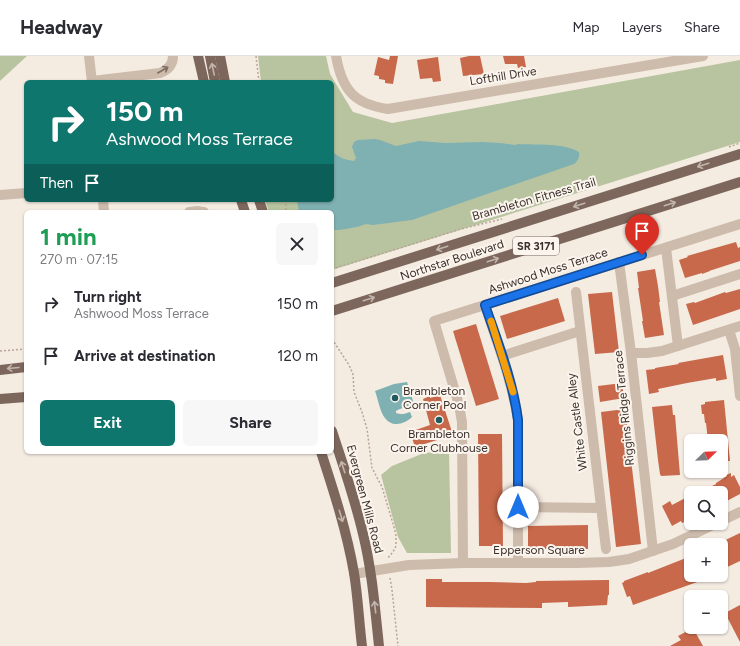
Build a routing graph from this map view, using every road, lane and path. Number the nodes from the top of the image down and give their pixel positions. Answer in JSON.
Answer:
{"nodes":[{"id":1,"x":89,"y":56,"type":"edge"},
{"id":2,"x":173,"y":56,"type":"edge"},
{"id":3,"x":198,"y":56,"type":"edge"},
{"id":4,"x":210,"y":56,"type":"edge"},
{"id":5,"x":220,"y":56,"type":"edge"},
{"id":6,"x":256,"y":56,"type":"edge"},
{"id":7,"x":336,"y":56,"type":"edge"},
{"id":8,"x":703,"y":56,"type":"edge"},
{"id":9,"x":92,"y":80,"type":"edge"},
{"id":10,"x":105,"y":80,"type":"edge"},
{"id":11,"x":204,"y":80,"type":"edge"},
{"id":12,"x":215,"y":80,"type":"edge"},
{"id":13,"x":225,"y":80,"type":"edge"},
{"id":14,"x":259,"y":80,"type":"edge"},
{"id":15,"x":740,"y":143,"type":"edge"},
{"id":16,"x":725,"y":148,"type":"dead end"},
{"id":17,"x":740,"y":154,"type":"edge"},
{"id":18,"x":740,"y":182,"type":"edge"},
{"id":19,"x":24,"y":193,"type":"edge"},
{"id":20,"x":0,"y":195,"type":"edge"},
{"id":21,"x":503,"y":218,"type":"dead end"},
{"id":22,"x":740,"y":224,"type":"edge"},
{"id":23,"x":666,"y":248,"type":"junction"},
{"id":24,"x":619,"y":262,"type":"junction"},
{"id":25,"x":334,"y":268,"type":"edge"},
{"id":26,"x":740,"y":274,"type":"edge"},
{"id":27,"x":334,"y":282,"type":"edge"},
{"id":28,"x":576,"y":292,"type":"dead end"},
{"id":29,"x":672,"y":296,"type":"junction"},
{"id":30,"x":485,"y":305,"type":"junction"},
{"id":31,"x":334,"y":310,"type":"edge"},
{"id":32,"x":740,"y":326,"type":"edge"},
{"id":33,"x":729,"y":330,"type":"junction"},
{"id":34,"x":580,"y":331,"type":"junction"},
{"id":35,"x":334,"y":342,"type":"edge"},
{"id":36,"x":678,"y":346,"type":"junction"},
{"id":37,"x":24,"y":349,"type":"edge"},
{"id":38,"x":0,"y":351,"type":"edge"},
{"id":39,"x":631,"y":352,"type":"junction"},
{"id":40,"x":502,"y":356,"type":"junction"},
{"id":41,"x":24,"y":367,"type":"edge"},
{"id":42,"x":0,"y":370,"type":"edge"},
{"id":43,"x":739,"y":371,"type":"edge"},
{"id":44,"x":740,"y":396,"type":"edge"},
{"id":45,"x":24,"y":397,"type":"edge"},
{"id":46,"x":0,"y":399,"type":"edge"},
{"id":47,"x":334,"y":438,"type":"edge"},
{"id":48,"x":322,"y":454,"type":"edge"},
{"id":49,"x":518,"y":507,"type":"junction"},
{"id":50,"x":600,"y":508,"type":"junction"},
{"id":51,"x":740,"y":512,"type":"edge"},
{"id":52,"x":728,"y":518,"type":"edge"},
{"id":53,"x":703,"y":530,"type":"edge"},
{"id":54,"x":606,"y":549,"type":"dead end"},
{"id":55,"x":654,"y":551,"type":"junction"},
{"id":56,"x":463,"y":563,"type":"junction"},
{"id":57,"x":518,"y":564,"type":"junction"},
{"id":58,"x":388,"y":569,"type":"junction"},
{"id":59,"x":370,"y":572,"type":"junction"},
{"id":60,"x":354,"y":574,"type":"junction"},
{"id":61,"x":362,"y":646,"type":"edge"},
{"id":62,"x":379,"y":646,"type":"edge"},
{"id":63,"x":398,"y":646,"type":"edge"}],
"edges":[{"from":1,"to":9,"type":"street"},
{"from":10,"to":2,"type":"street","one_way":true},
{"from":3,"to":11,"type":"main road"},
{"from":12,"to":4,"type":"main road","one_way":true},
{"from":5,"to":13,"type":"main road"},
{"from":6,"to":14,"type":"path"},
{"from":7,"to":8,"type":"street","name":"Lofthill Drive"},
{"from":15,"to":16,"type":"path"},
{"from":17,"to":27,"type":"main road","name":"Northstar Boulevard","number":"SR 3171","one_way":true},
{"from":31,"to":18,"type":"main road","name":"Northstar Boulevard","number":"SR 3171","one_way":true},
{"from":19,"to":20,"type":"street"},
{"from":21,"to":25,"type":"path","name":"Brambleton Fitness Trail"},
{"from":22,"to":23,"type":"street","name":"Ashwood Moss Terrace"},
{"from":23,"to":24,"type":"street","name":"Ashwood Moss Terrace"},
{"from":23,"to":29,"type":"street"},
{"from":24,"to":30,"type":"street","name":"Ashwood Moss Terrace"},
{"from":24,"to":39,"type":"street","name":"Riggins Ridge Terrace"},
{"from":26,"to":29,"type":"street"},
{"from":28,"to":34,"type":"street","name":"White Castle Alley"},
{"from":29,"to":36,"type":"street"},
{"from":30,"to":40,"type":"street"},
{"from":30,"to":56,"type":"street","name":"Ashwood Moss Terrace"},
{"from":32,"to":33,"type":"street"},
{"from":33,"to":36,"type":"street"},
{"from":33,"to":43,"type":"street"},
{"from":34,"to":40,"type":"street"},
{"from":34,"to":50,"type":"street","name":"White Castle Alley"},
{"from":35,"to":58,"type":"path"},
{"from":36,"to":39,"type":"street"},
{"from":37,"to":38,"type":"path"},
{"from":39,"to":55,"type":"street","name":"Riggins Ridge Terrace"},
{"from":40,"to":49,"type":"street"},
{"from":41,"to":42,"type":"main road","one_way":true},
{"from":43,"to":44,"type":"street"},
{"from":45,"to":46,"type":"main road"},
{"from":59,"to":47,"type":"main road","name":"Evergreen Mills Road","one_way":true},
{"from":48,"to":60,"type":"main road","one_way":true},
{"from":49,"to":50,"type":"street"},
{"from":49,"to":57,"type":"street"},
{"from":50,"to":54,"type":"street","name":"White Castle Alley"},
{"from":51,"to":52,"type":"street"},
{"from":53,"to":55,"type":"street","name":"Epperson Square"},
{"from":55,"to":57,"type":"street","name":"Epperson Square"},
{"from":56,"to":57,"type":"street","name":"Epperson Square"},
{"from":56,"to":58,"type":"street","name":"Epperson Square"},
{"from":58,"to":59,"type":"street","name":"Epperson Square"},
{"from":58,"to":63,"type":"path"},
{"from":59,"to":60,"type":"street","name":"Epperson Square"},
{"from":62,"to":59,"type":"main road","name":"Evergreen Mills Road","one_way":true},
{"from":60,"to":61,"type":"main road"}]}
